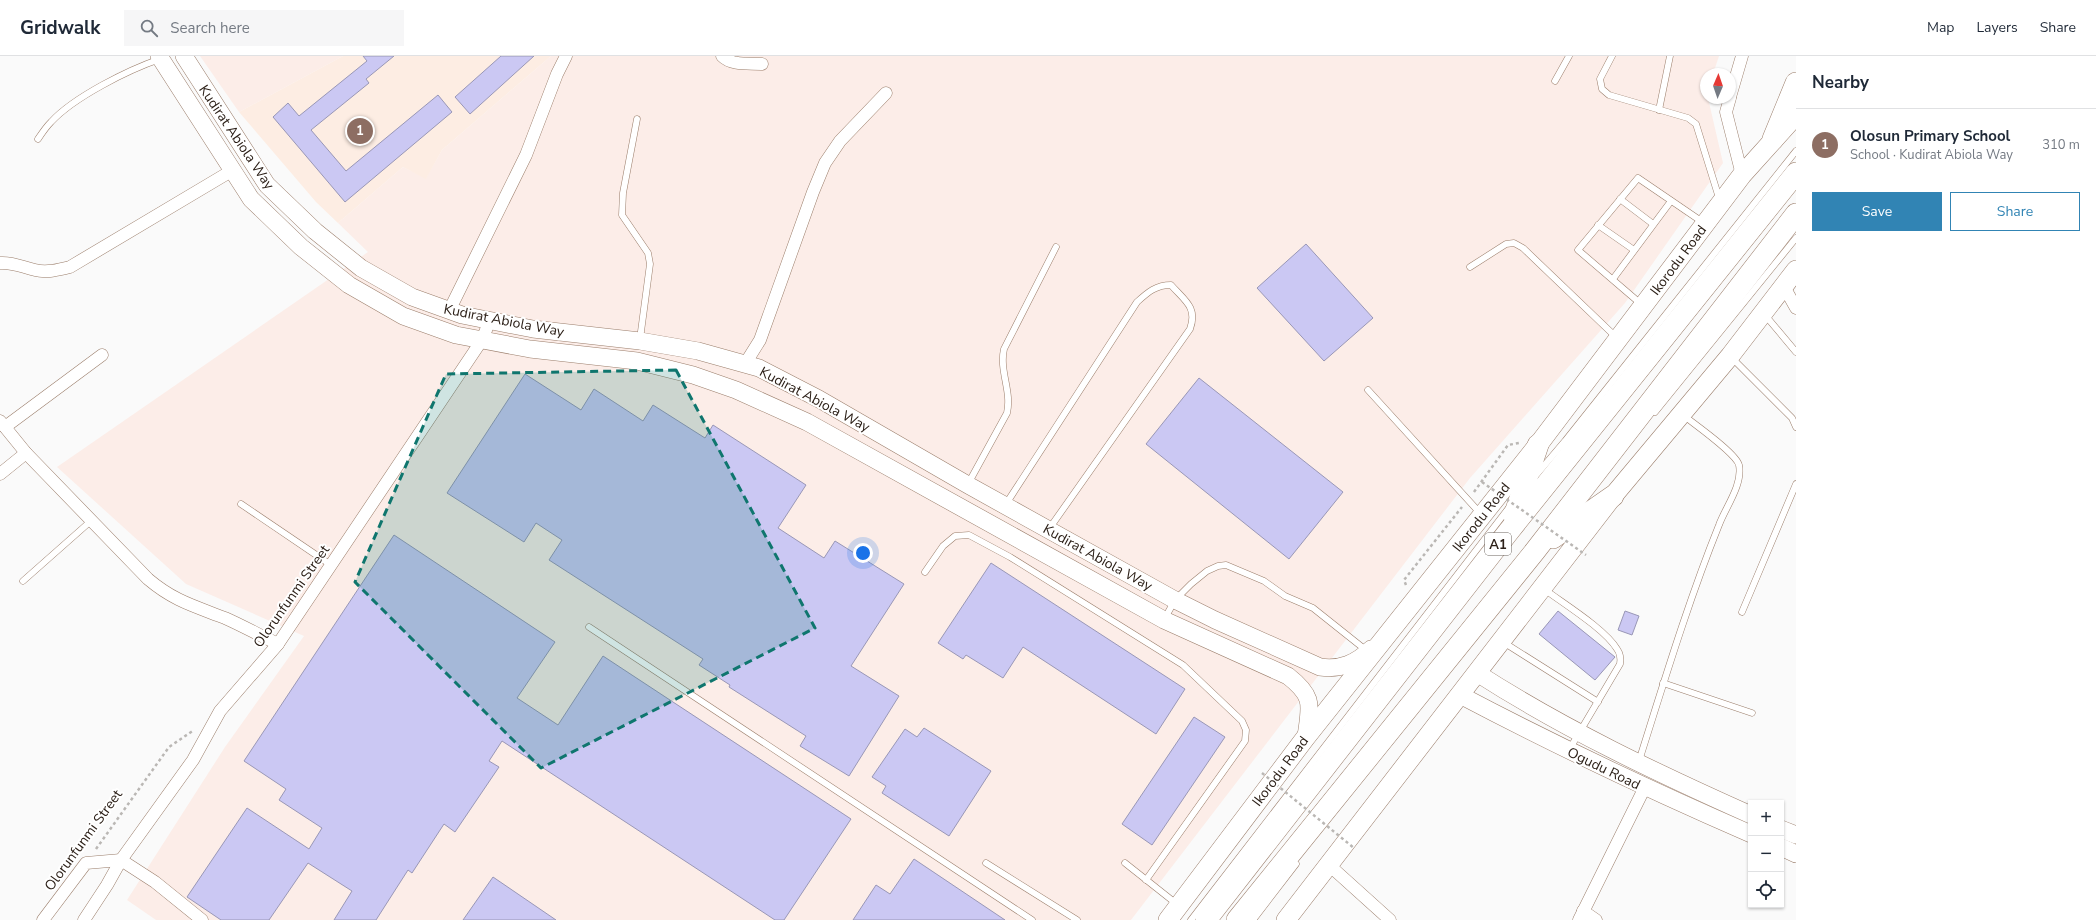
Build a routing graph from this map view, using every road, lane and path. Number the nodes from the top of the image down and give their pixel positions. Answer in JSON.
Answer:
{"nodes":[{"id":1,"x":184,"y":56,"type":"edge"},
{"id":2,"x":566,"y":56,"type":"edge"},
{"id":3,"x":722,"y":56,"type":"edge"},
{"id":4,"x":1569,"y":56,"type":"edge"},
{"id":5,"x":1612,"y":56,"type":"edge"},
{"id":6,"x":1670,"y":56,"type":"edge"},
{"id":7,"x":1742,"y":56,"type":"edge"},
{"id":8,"x":160,"y":57,"type":"edge"},
{"id":9,"x":762,"y":64,"type":"dead end"},
{"id":10,"x":1736,"y":76,"type":"edge"},
{"id":11,"x":1555,"y":81,"type":"dead end"},
{"id":12,"x":1796,"y":83,"type":"edge"},
{"id":13,"x":886,"y":93,"type":"dead end"},
{"id":14,"x":1728,"y":104,"type":"edge"},
{"id":15,"x":1659,"y":110,"type":"junction"},
{"id":16,"x":1796,"y":115,"type":"edge"},
{"id":17,"x":637,"y":119,"type":"dead end"},
{"id":18,"x":38,"y":139,"type":"dead end"},
{"id":19,"x":1773,"y":139,"type":"junction"},
{"id":20,"x":1796,"y":151,"type":"edge"},
{"id":21,"x":233,"y":170,"type":"junction"},
{"id":22,"x":1796,"y":173,"type":"edge"},
{"id":23,"x":1742,"y":175,"type":"junction"},
{"id":24,"x":1620,"y":199,"type":"junction"},
{"id":25,"x":1671,"y":201,"type":"junction"},
{"id":26,"x":1721,"y":204,"type":"junction"},
{"id":27,"x":1796,"y":214,"type":"edge"},
{"id":28,"x":1653,"y":224,"type":"junction"},
{"id":29,"x":1705,"y":224,"type":"junction"},
{"id":30,"x":1598,"y":225,"type":"junction"},
{"id":31,"x":1796,"y":238,"type":"edge"},
{"id":32,"x":1056,"y":248,"type":"dead end"},
{"id":33,"x":1634,"y":250,"type":"junction"},
{"id":34,"x":0,"y":263,"type":"edge"},
{"id":35,"x":1470,"y":267,"type":"dead end"},
{"id":36,"x":1796,"y":270,"type":"edge"},
{"id":37,"x":1613,"y":279,"type":"junction"},
{"id":38,"x":1783,"y":285,"type":"junction"},
{"id":39,"x":1644,"y":306,"type":"junction"},
{"id":40,"x":1796,"y":308,"type":"edge"},
{"id":41,"x":449,"y":311,"type":"junction"},
{"id":42,"x":1763,"y":312,"type":"junction"},
{"id":43,"x":490,"y":320,"type":"junction"},
{"id":44,"x":1618,"y":339,"type":"junction"},
{"id":45,"x":482,"y":340,"type":"junction"},
{"id":46,"x":640,"y":341,"type":"junction"},
{"id":47,"x":1796,"y":352,"type":"edge"},
{"id":48,"x":102,"y":355,"type":"dead end"},
{"id":49,"x":1730,"y":356,"type":"junction"},
{"id":50,"x":745,"y":364,"type":"junction"},
{"id":51,"x":1368,"y":390,"type":"dead end"},
{"id":52,"x":1682,"y":414,"type":"junction"},
{"id":53,"x":1653,"y":416,"type":"dead end"},
{"id":54,"x":2,"y":424,"type":"edge"},
{"id":55,"x":1796,"y":427,"type":"edge"},
{"id":56,"x":1508,"y":445,"type":"dead end"},
{"id":57,"x":1538,"y":445,"type":"junction"},
{"id":58,"x":26,"y":453,"type":"junction"},
{"id":59,"x":0,"y":474,"type":"edge"},
{"id":60,"x":1482,"y":482,"type":"junction"},
{"id":61,"x":1796,"y":484,"type":"edge"},
{"id":62,"x":968,"y":485,"type":"junction"},
{"id":63,"x":1523,"y":490,"type":"junction"},
{"id":64,"x":1472,"y":494,"type":"dead end"},
{"id":65,"x":1613,"y":496,"type":"junction"},
{"id":66,"x":242,"y":504,"type":"dead end"},
{"id":67,"x":1005,"y":506,"type":"junction"},
{"id":68,"x":1463,"y":506,"type":"dead end"},
{"id":69,"x":1577,"y":513,"type":"dead end"},
{"id":70,"x":1482,"y":516,"type":"junction"},
{"id":71,"x":92,"y":520,"type":"junction"},
{"id":72,"x":1048,"y":530,"type":"junction"},
{"id":73,"x":1509,"y":531,"type":"junction"},
{"id":74,"x":1550,"y":542,"type":"junction"},
{"id":75,"x":1586,"y":555,"type":"dead end"},
{"id":76,"x":331,"y":565,"type":"junction"},
{"id":77,"x":926,"y":572,"type":"dead end"},
{"id":78,"x":22,"y":580,"type":"dead end"},
{"id":79,"x":1404,"y":580,"type":"dead end"},
{"id":80,"x":1543,"y":588,"type":"junction"},
{"id":81,"x":1175,"y":600,"type":"junction"},
{"id":82,"x":1742,"y":612,"type":"dead end"},
{"id":83,"x":1164,"y":620,"type":"junction"},
{"id":84,"x":1395,"y":627,"type":"junction"},
{"id":85,"x":589,"y":628,"type":"dead end"},
{"id":86,"x":1502,"y":641,"type":"junction"},
{"id":87,"x":278,"y":644,"type":"junction"},
{"id":88,"x":1368,"y":652,"type":"junction"},
{"id":89,"x":1477,"y":673,"type":"junction"},
{"id":90,"x":1442,"y":678,"type":"dead end"},
{"id":91,"x":1663,"y":683,"type":"junction"},
{"id":92,"x":1460,"y":695,"type":"junction"},
{"id":93,"x":1598,"y":702,"type":"junction"},
{"id":94,"x":1752,"y":713,"type":"dead end"},
{"id":95,"x":1407,"y":720,"type":"dead end"},
{"id":96,"x":195,"y":729,"type":"dead end"},
{"id":97,"x":1580,"y":733,"type":"junction"},
{"id":98,"x":1306,"y":737,"type":"junction"},
{"id":99,"x":1568,"y":750,"type":"junction"},
{"id":100,"x":1638,"y":764,"type":"junction"},
{"id":101,"x":1262,"y":773,"type":"dead end"},
{"id":102,"x":1645,"y":787,"type":"junction"},
{"id":103,"x":1748,"y":814,"type":"edge"},
{"id":104,"x":1784,"y":830,"type":"edge"},
{"id":105,"x":1748,"y":833,"type":"edge"},
{"id":106,"x":1796,"y":835,"type":"edge"},
{"id":107,"x":1354,"y":848,"type":"dead end"},
{"id":108,"x":1784,"y":849,"type":"edge"},
{"id":109,"x":1796,"y":854,"type":"edge"},
{"id":110,"x":121,"y":860,"type":"junction"},
{"id":111,"x":1298,"y":860,"type":"dead end"},
{"id":112,"x":86,"y":863,"type":"junction"},
{"id":113,"x":986,"y":863,"type":"dead end"},
{"id":114,"x":1125,"y":863,"type":"dead end"},
{"id":115,"x":1329,"y":865,"type":"junction"},
{"id":116,"x":1146,"y":880,"type":"junction"},
{"id":117,"x":1179,"y":915,"type":"edge"},
{"id":118,"x":1581,"y":916,"type":"edge"},
{"id":119,"x":43,"y":920,"type":"edge"},
{"id":120,"x":84,"y":920,"type":"edge"},
{"id":121,"x":202,"y":920,"type":"edge"},
{"id":122,"x":1032,"y":920,"type":"edge"},
{"id":123,"x":1077,"y":920,"type":"edge"},
{"id":124,"x":1206,"y":920,"type":"edge"},
{"id":125,"x":1237,"y":920,"type":"edge"},
{"id":126,"x":1253,"y":920,"type":"edge"},
{"id":127,"x":1286,"y":920,"type":"edge"},
{"id":128,"x":1390,"y":920,"type":"edge"},
{"id":129,"x":1596,"y":920,"type":"edge"}],
"edges":[{"from":1,"to":41,"type":"main road","name":"Kudirat Abiola Way"},
{"from":2,"to":41,"type":"street"},
{"from":3,"to":9,"type":"street"},
{"from":4,"to":11,"type":"lane"},
{"from":5,"to":15,"type":"lane"},
{"from":6,"to":15,"type":"lane"},
{"from":7,"to":10,"type":"street"},
{"from":8,"to":18,"type":"lane"},
{"from":8,"to":21,"type":"main road","name":"Kudirat Abiola Way"},
{"from":12,"to":19,"type":"highway"},
{"from":13,"to":50,"type":"street"},
{"from":14,"to":23,"type":"street"},
{"from":15,"to":26,"type":"lane"},
{"from":16,"to":19,"type":"main road","name":"Ikorodu Road"},
{"from":17,"to":46,"type":"lane"},
{"from":19,"to":23,"type":"main road","name":"Ikorodu Road"},
{"from":20,"to":63,"type":"lane"},
{"from":21,"to":34,"type":"street"},
{"from":21,"to":45,"type":"main road","name":"Kudirat Abiola Way"},
{"from":22,"to":73,"type":"highway","number":"A1"},
{"from":23,"to":26,"type":"main road","name":"Ikorodu Road"},
{"from":24,"to":25,"type":"lane"},
{"from":24,"to":28,"type":"lane"},
{"from":24,"to":30,"type":"lane"},
{"from":25,"to":28,"type":"lane"},
{"from":25,"to":29,"type":"lane"},
{"from":26,"to":29,"type":"main road","name":"Ikorodu Road"},
{"from":27,"to":74,"type":"highway","number":"A1"},
{"from":28,"to":33,"type":"lane"},
{"from":29,"to":39,"type":"main road","name":"Ikorodu Road"},
{"from":30,"to":33,"type":"lane"},
{"from":30,"to":37,"type":"lane"},
{"from":31,"to":53,"type":"lane"},
{"from":32,"to":62,"type":"lane"},
{"from":33,"to":37,"type":"lane"},
{"from":35,"to":44,"type":"lane"},
{"from":36,"to":38,"type":"main road"},
{"from":37,"to":39,"type":"lane"},
{"from":38,"to":40,"type":"street"},
{"from":38,"to":42,"type":"main road"},
{"from":39,"to":44,"type":"main road","name":"Ikorodu Road"},
{"from":41,"to":43,"type":"main road","name":"Kudirat Abiola Way"},
{"from":42,"to":47,"type":"lane"},
{"from":42,"to":49,"type":"main road"},
{"from":43,"to":45,"type":"street","name":"Olorunfunmi Street"},
{"from":43,"to":46,"type":"main road","name":"Kudirat Abiola Way"},
{"from":44,"to":57,"type":"main road","name":"Ikorodu Road"},
{"from":45,"to":76,"type":"street","name":"Olorunfunmi Street"},
{"from":45,"to":83,"type":"main road","name":"Kudirat Abiola Way"},
{"from":46,"to":50,"type":"main road","name":"Kudirat Abiola Way"},
{"from":48,"to":54,"type":"street"},
{"from":49,"to":52,"type":"main road"},
{"from":49,"to":55,"type":"lane"},
{"from":50,"to":62,"type":"main road","name":"Kudirat Abiola Way"},
{"from":51,"to":70,"type":"lane"},
{"from":52,"to":65,"type":"main road"},
{"from":52,"to":91,"type":"lane"},
{"from":54,"to":58,"type":"street"},
{"from":56,"to":60,"type":"path"},
{"from":57,"to":63,"type":"highway"},
{"from":57,"to":70,"type":"main road","name":"Ikorodu Road"},
{"from":58,"to":59,"type":"street"},
{"from":58,"to":71,"type":"street"},
{"from":60,"to":64,"type":"path"},
{"from":60,"to":75,"type":"path","bridge":true},
{"from":61,"to":82,"type":"lane"},
{"from":62,"to":67,"type":"main road","name":"Kudirat Abiola Way"},
{"from":63,"to":73,"type":"highway"},
{"from":63,"to":117,"type":"lane"},
{"from":65,"to":74,"type":"highway"},
{"from":65,"to":80,"type":"main road"},
{"from":66,"to":76,"type":"lane"},
{"from":67,"to":72,"type":"main road","name":"Kudirat Abiola Way"},
{"from":67,"to":72,"type":"lane"},
{"from":68,"to":79,"type":"path"},
{"from":69,"to":74,"type":"lane"},
{"from":70,"to":84,"type":"main road","name":"Ikorodu Road"},
{"from":71,"to":78,"type":"lane"},
{"from":71,"to":87,"type":"street"},
{"from":72,"to":81,"type":"main road","name":"Kudirat Abiola Way"},
{"from":73,"to":124,"type":"highway","number":"A1"},
{"from":74,"to":125,"type":"highway","number":"A1"},
{"from":76,"to":87,"type":"street","name":"Olorunfunmi Street"},
{"from":77,"to":116,"type":"lane"},
{"from":80,"to":86,"type":"main road"},
{"from":80,"to":93,"type":"lane"},
{"from":81,"to":83,"type":"lane"},
{"from":81,"to":88,"type":"main road","name":"Kudirat Abiola Way"},
{"from":81,"to":88,"type":"lane"},
{"from":83,"to":98,"type":"main road","name":"Kudirat Abiola Way"},
{"from":84,"to":88,"type":"main road","name":"Kudirat Abiola Way"},
{"from":84,"to":98,"type":"main road","name":"Ikorodu Road"},
{"from":85,"to":122,"type":"lane"},
{"from":86,"to":89,"type":"main road"},
{"from":86,"to":93,"type":"lane"},
{"from":87,"to":110,"type":"street","name":"Olorunfunmi Street"},
{"from":89,"to":92,"type":"main road"},
{"from":89,"to":97,"type":"main road","name":"Ogudu Road"},
{"from":90,"to":95,"type":"lane"},
{"from":91,"to":94,"type":"lane"},
{"from":91,"to":100,"type":"lane"},
{"from":92,"to":99,"type":"main road","name":"Ogudu Road"},
{"from":92,"to":115,"type":"main road"},
{"from":93,"to":97,"type":"lane"},
{"from":96,"to":112,"type":"path","name":"Olorunfunmi Street"},
{"from":97,"to":99,"type":"lane"},
{"from":97,"to":100,"type":"main road","name":"Ogudu Road"},
{"from":98,"to":117,"type":"main road","name":"Ikorodu Road"},
{"from":99,"to":102,"type":"main road","name":"Ogudu Road"},
{"from":100,"to":103,"type":"main road","name":"Ogudu Road"},
{"from":101,"to":107,"type":"path","bridge":true},
{"from":102,"to":105,"type":"main road","name":"Ogudu Road"},
{"from":102,"to":118,"type":"street"},
{"from":104,"to":106,"type":"main road"},
{"from":108,"to":109,"type":"main road"},
{"from":110,"to":112,"type":"street"},
{"from":110,"to":120,"type":"street","name":"Olorunfunmi Street"},
{"from":110,"to":121,"type":"street"},
{"from":111,"to":126,"type":"lane"},
{"from":112,"to":119,"type":"street","name":"Olorunfunmi Street"},
{"from":113,"to":123,"type":"lane"},
{"from":114,"to":116,"type":"lane"},
{"from":115,"to":127,"type":"main road"},
{"from":115,"to":128,"type":"street"},
{"from":116,"to":117,"type":"lane"},
{"from":118,"to":129,"type":"street"}]}
